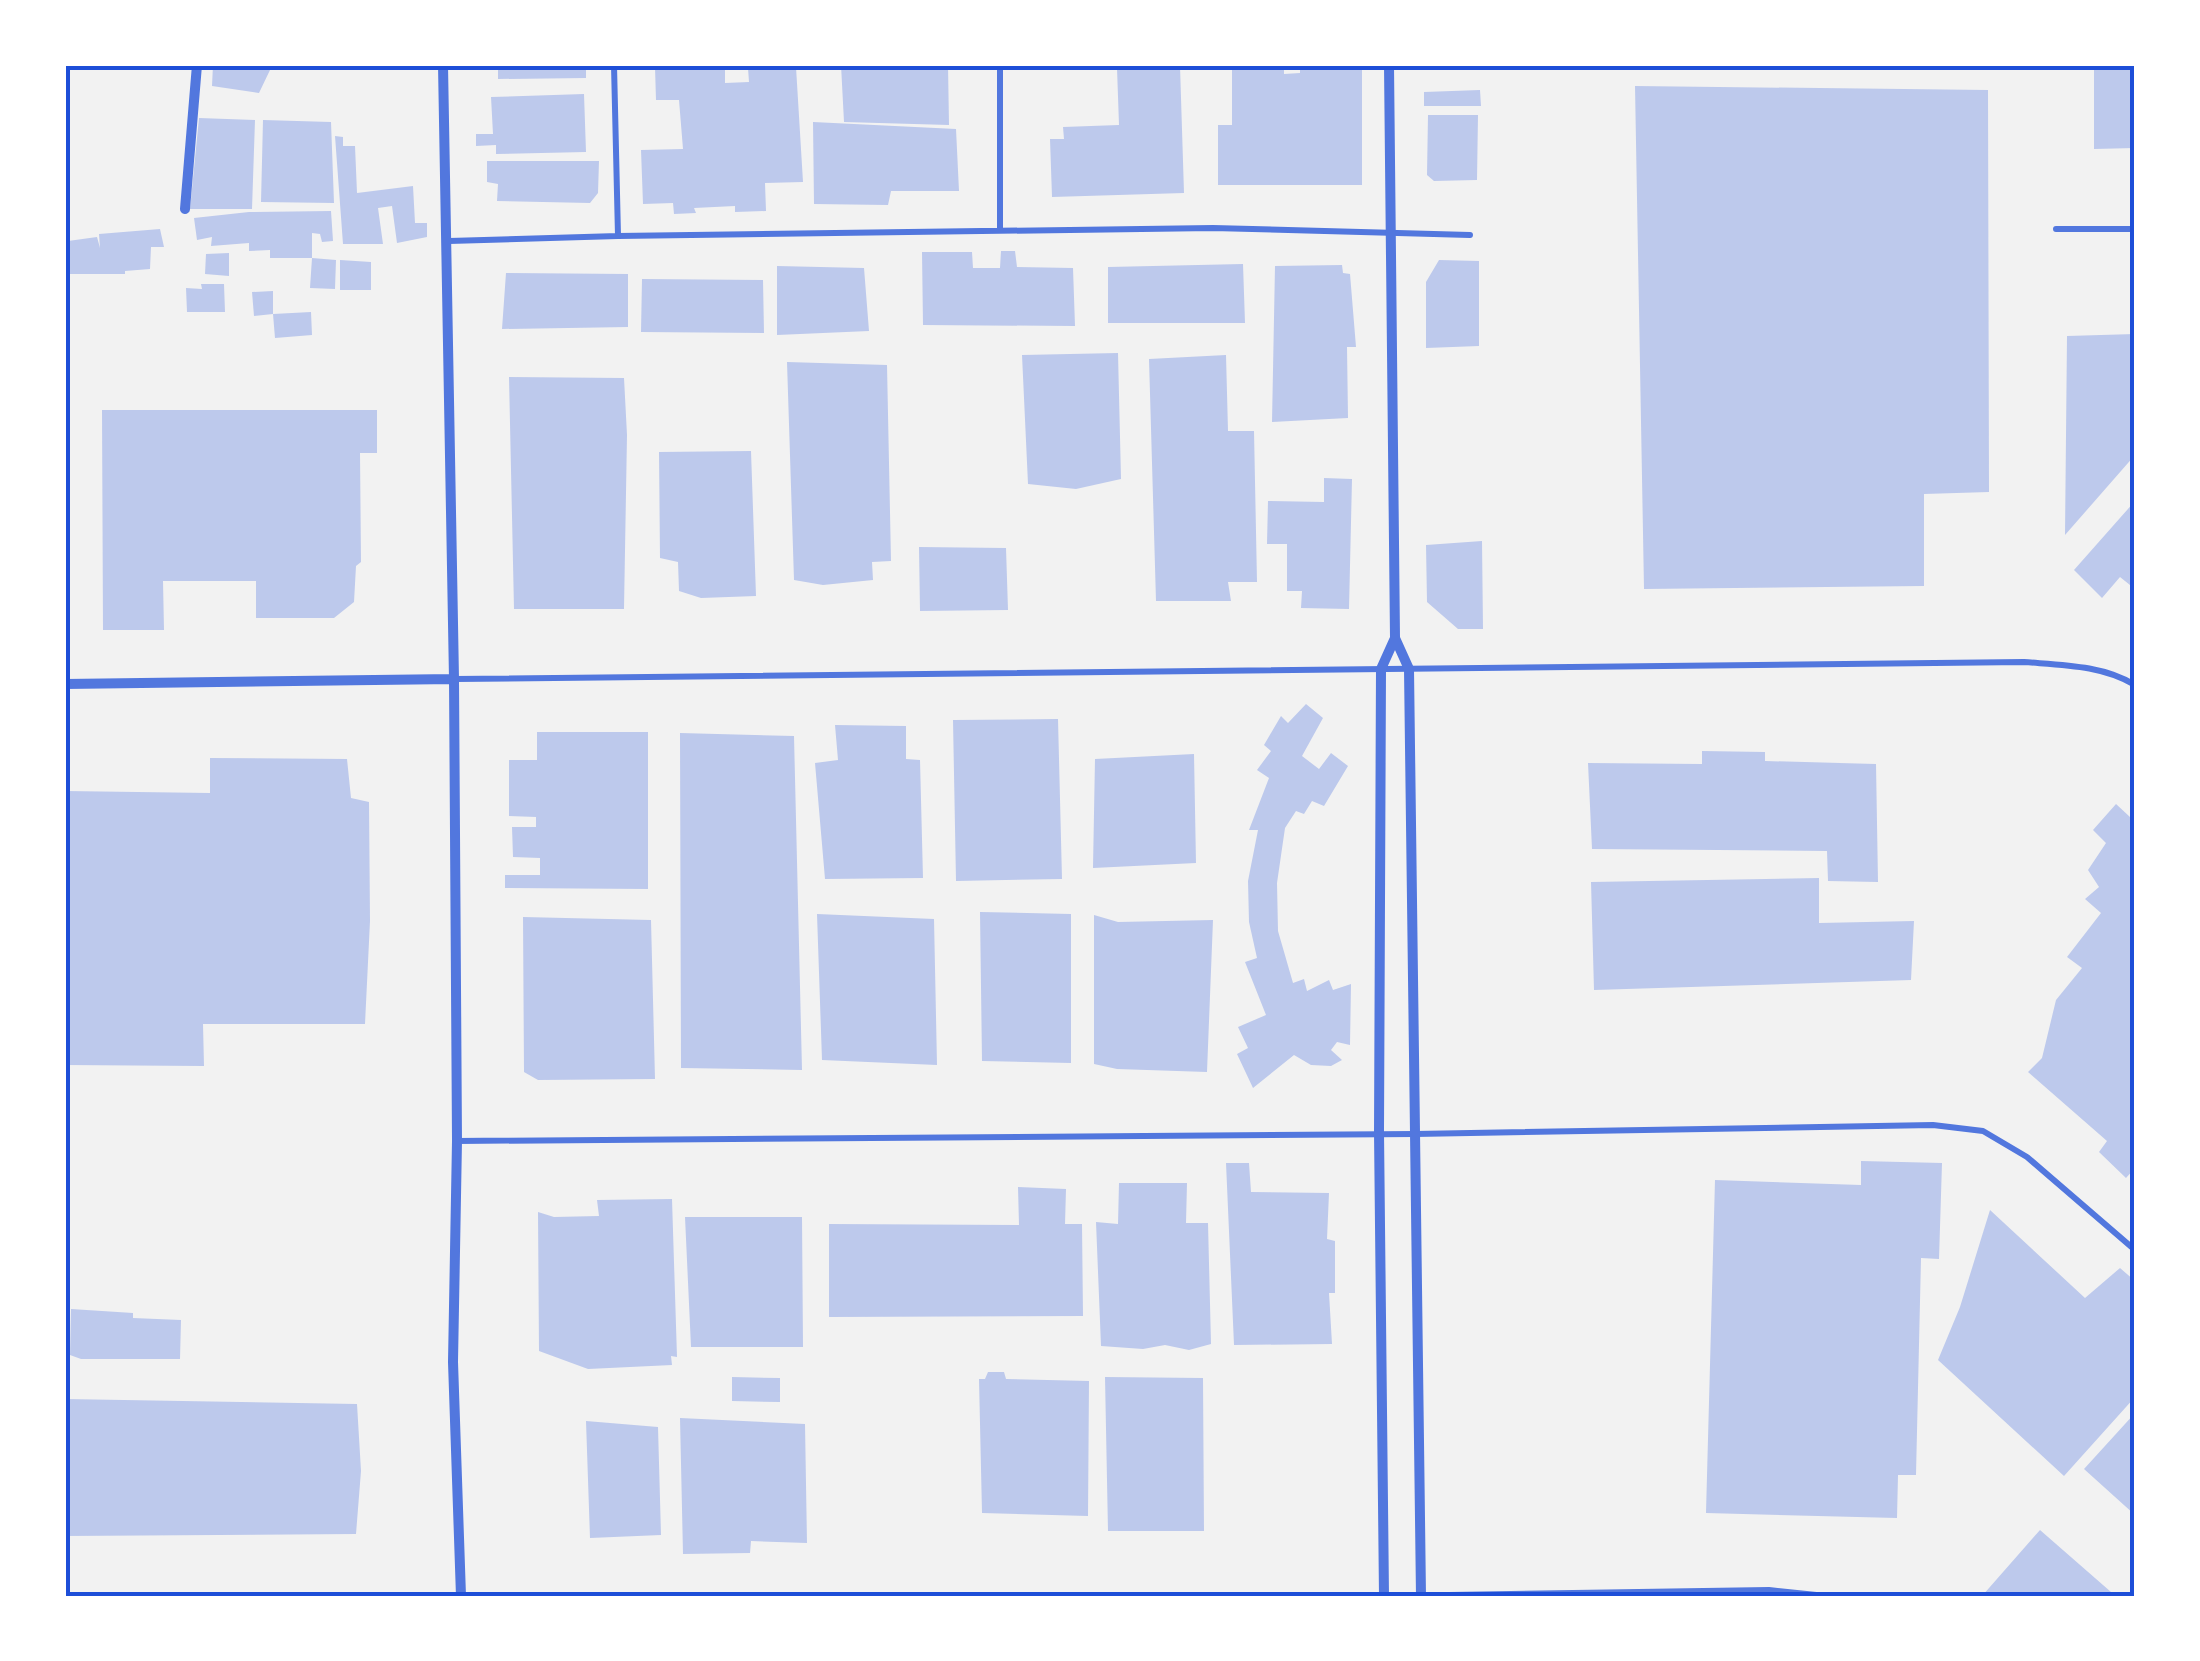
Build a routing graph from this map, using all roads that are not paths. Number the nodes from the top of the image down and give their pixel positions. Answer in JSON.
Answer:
{"nodes":[{"id":1,"x":197,"y":65,"type":"edge"},
{"id":2,"x":443,"y":65,"type":"edge"},
{"id":3,"x":614,"y":65,"type":"edge"},
{"id":4,"x":1000,"y":65,"type":"edge"},
{"id":5,"x":1389,"y":65,"type":"edge"},
{"id":6,"x":185,"y":209,"type":"dead end"},
{"id":7,"x":1000,"y":229,"type":"junction"},
{"id":8,"x":2056,"y":229,"type":"dead end"},
{"id":9,"x":2135,"y":229,"type":"edge"},
{"id":10,"x":1393,"y":234,"type":"junction"},
{"id":11,"x":1470,"y":234,"type":"dead end"},
{"id":12,"x":618,"y":236,"type":"junction"},
{"id":13,"x":448,"y":241,"type":"junction"},
{"id":14,"x":1395,"y":638,"type":"junction"},
{"id":15,"x":1381,"y":669,"type":"junction"},
{"id":16,"x":1409,"y":669,"type":"junction"},
{"id":17,"x":454,"y":679,"type":"junction"},
{"id":18,"x":65,"y":684,"type":"edge"},
{"id":19,"x":2135,"y":685,"type":"edge"},
{"id":20,"x":1379,"y":1132,"type":"junction"},
{"id":21,"x":1415,"y":1134,"type":"junction"},
{"id":22,"x":457,"y":1141,"type":"junction"},
{"id":23,"x":2135,"y":1250,"type":"edge"},
{"id":24,"x":1422,"y":1595,"type":"edge"},
{"id":25,"x":461,"y":1596,"type":"edge"},
{"id":26,"x":1386,"y":1596,"type":"edge"},
{"id":27,"x":1826,"y":1596,"type":"edge"}],
"edges":[{"from":1,"to":6,"type":"street"},
{"from":2,"to":13,"type":"street"},
{"from":3,"to":12,"type":"lane"},
{"from":4,"to":7,"type":"lane"},
{"from":5,"to":10,"type":"street"},
{"from":7,"to":10,"type":"lane"},
{"from":7,"to":12,"type":"lane"},
{"from":8,"to":9,"type":"lane"},
{"from":10,"to":11,"type":"lane"},
{"from":10,"to":14,"type":"street"},
{"from":12,"to":13,"type":"lane"},
{"from":13,"to":17,"type":"street"},
{"from":14,"to":15,"type":"street"},
{"from":14,"to":16,"type":"street"},
{"from":15,"to":16,"type":"lane"},
{"from":15,"to":17,"type":"lane"},
{"from":15,"to":20,"type":"street"},
{"from":16,"to":19,"type":"lane"},
{"from":16,"to":21,"type":"street"},
{"from":17,"to":18,"type":"street"},
{"from":17,"to":22,"type":"street"},
{"from":20,"to":21,"type":"lane"},
{"from":20,"to":22,"type":"lane"},
{"from":20,"to":26,"type":"street"},
{"from":21,"to":23,"type":"lane"},
{"from":21,"to":24,"type":"street"},
{"from":22,"to":25,"type":"street"},
{"from":24,"to":26,"type":"lane"},
{"from":24,"to":27,"type":"lane"}]}
